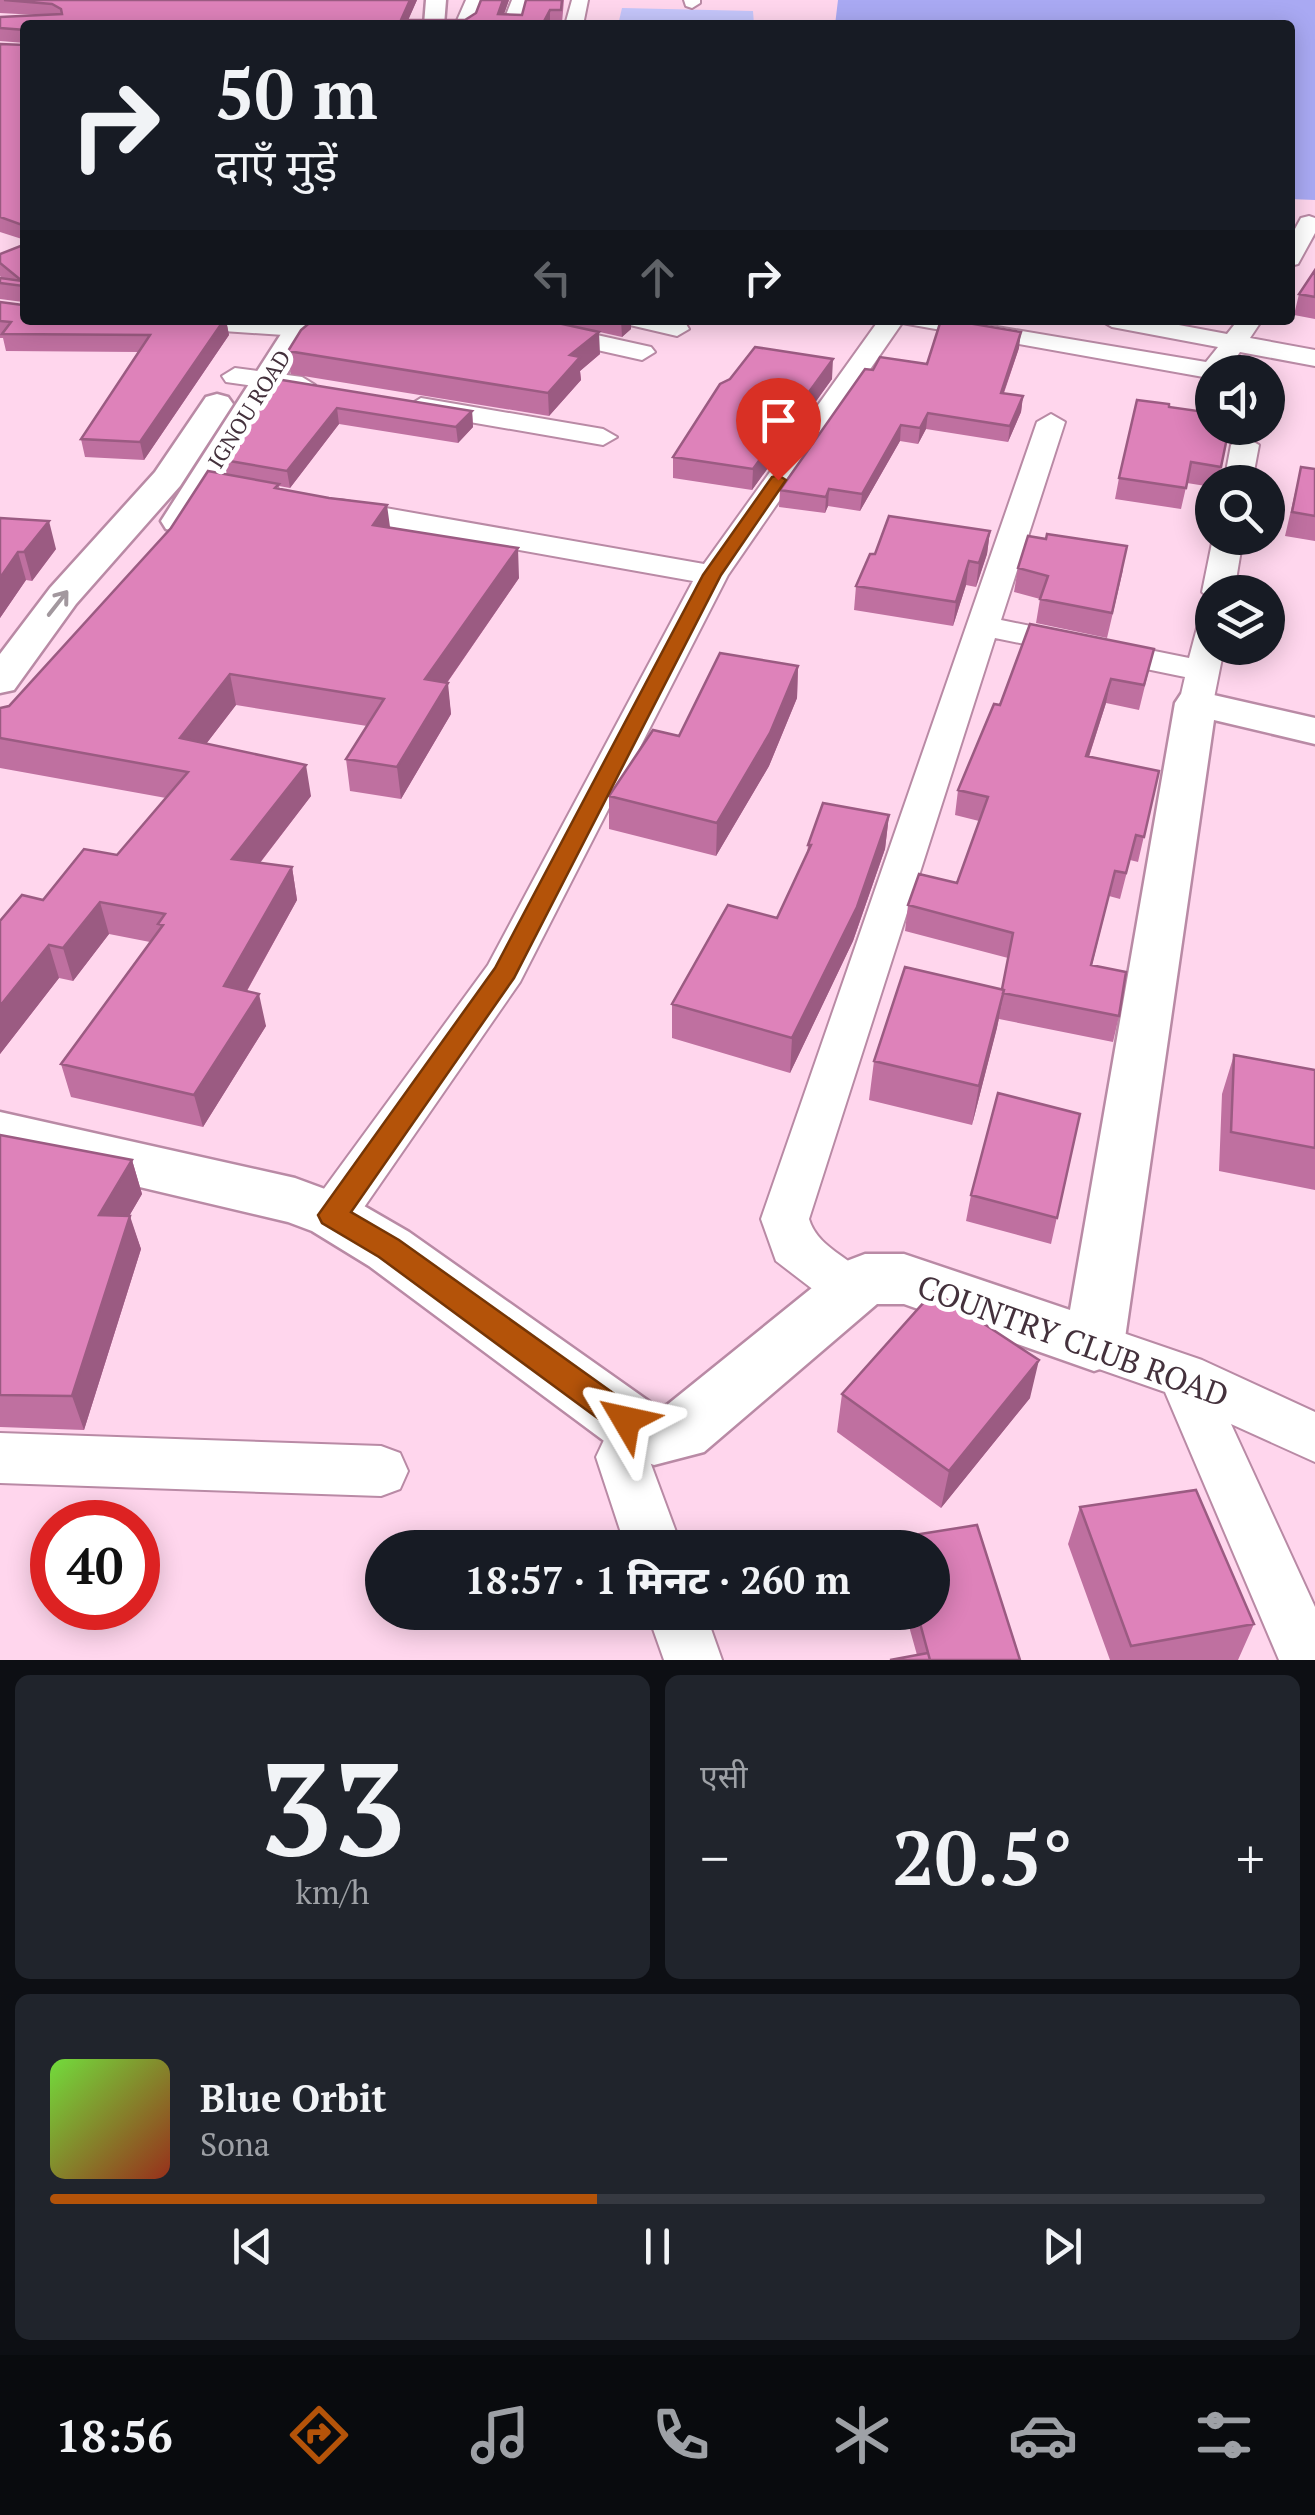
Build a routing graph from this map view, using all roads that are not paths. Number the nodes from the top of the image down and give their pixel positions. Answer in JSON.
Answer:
{"nodes":[{"id":1,"x":1309,"y":223,"type":"dead end"},
{"id":2,"x":1299,"y":259,"type":"edge"},
{"id":3,"x":284,"y":325,"type":"edge"},
{"id":4,"x":518,"y":325,"type":"edge"},
{"id":5,"x":660,"y":325,"type":"edge"},
{"id":6,"x":887,"y":325,"type":"edge"},
{"id":7,"x":941,"y":325,"type":"edge"},
{"id":8,"x":1136,"y":325,"type":"edge"},
{"id":9,"x":1247,"y":325,"type":"edge"},
{"id":10,"x":676,"y":329,"type":"dead end"},
{"id":11,"x":1233,"y":345,"type":"junction"},
{"id":12,"x":642,"y":352,"type":"dead end"},
{"id":13,"x":1315,"y":358,"type":"edge"},
{"id":14,"x":251,"y":378,"type":"junction"},
{"id":15,"x":322,"y":389,"type":"edge"},
{"id":16,"x":398,"y":402,"type":"edge"},
{"id":17,"x":1051,"y":422,"type":"dead end"},
{"id":18,"x":603,"y":437,"type":"dead end"},
{"id":19,"x":1244,"y":446,"type":"dead end"},
{"id":20,"x":1241,"y":465,"type":"edge"},
{"id":21,"x":168,"y":479,"type":"junction"},
{"id":22,"x":203,"y":485,"type":"junction"},
{"id":23,"x":242,"y":492,"type":"edge"},
{"id":24,"x":321,"y":506,"type":"edge"},
{"id":25,"x":106,"y":548,"type":"junction"},
{"id":26,"x":712,"y":575,"type":"junction"},
{"id":27,"x":982,"y":626,"type":"junction"},
{"id":28,"x":71,"y":644,"type":"edge"},
{"id":29,"x":1204,"y":665,"type":"edge"},
{"id":30,"x":1200,"y":687,"type":"junction"},
{"id":31,"x":6,"y":697,"type":"edge"},
{"id":32,"x":1315,"y":731,"type":"edge"},
{"id":33,"x":0,"y":1133,"type":"edge"},
{"id":34,"x":332,"y":1215,"type":"junction"},
{"id":35,"x":850,"y":1288,"type":"junction"},
{"id":36,"x":1094,"y":1345,"type":"junction"},
{"id":37,"x":1184,"y":1376,"type":"junction"},
{"id":38,"x":1315,"y":1438,"type":"edge"},
{"id":39,"x":622,"y":1457,"type":"dead end"},
{"id":40,"x":0,"y":1458,"type":"edge"},
{"id":41,"x":380,"y":1472,"type":"dead end"},
{"id":42,"x":648,"y":1530,"type":"edge"},
{"id":43,"x":682,"y":1630,"type":"edge"},
{"id":44,"x":692,"y":1660,"type":"edge"},
{"id":45,"x":1308,"y":1660,"type":"edge"}],
"edges":[{"from":1,"to":2,"type":"street"},
{"from":3,"to":14,"type":"street","name":"IGNOU ROAD"},
{"from":4,"to":12,"type":"street"},
{"from":5,"to":10,"type":"street"},
{"from":6,"to":26,"type":"street"},
{"from":7,"to":11,"type":"street"},
{"from":8,"to":11,"type":"street"},
{"from":9,"to":11,"type":"street"},
{"from":11,"to":13,"type":"street"},
{"from":14,"to":15,"type":"street"},
{"from":14,"to":21,"type":"street","name":"IGNOU ROAD"},
{"from":14,"to":22,"type":"street","name":"IGNOU ROAD"},
{"from":16,"to":18,"type":"street"},
{"from":17,"to":27,"type":"street"},
{"from":19,"to":20,"type":"street"},
{"from":21,"to":22,"type":"street"},
{"from":21,"to":25,"type":"street","name":"IGNOU ROAD"},
{"from":22,"to":23,"type":"street"},
{"from":22,"to":25,"type":"street","name":"IGNOU ROAD"},
{"from":24,"to":26,"type":"street"},
{"from":31,"to":25,"type":"street","name":"IGNOU ROAD","one_way":true},
{"from":26,"to":34,"type":"street"},
{"from":27,"to":30,"type":"street"},
{"from":27,"to":35,"type":"street"},
{"from":28,"to":31,"type":"street","name":"IGNOU ROAD"},
{"from":29,"to":30,"type":"street"},
{"from":30,"to":32,"type":"street"},
{"from":30,"to":36,"type":"street"},
{"from":33,"to":34,"type":"street","name":"COUNTRY CLUB ROAD"},
{"from":34,"to":35,"type":"street","name":"COUNTRY CLUB ROAD"},
{"from":35,"to":36,"type":"street","name":"COUNTRY CLUB ROAD"},
{"from":36,"to":37,"type":"street","name":"COUNTRY CLUB ROAD"},
{"from":37,"to":38,"type":"street","name":"COUNTRY CLUB ROAD"},
{"from":37,"to":45,"type":"street"},
{"from":39,"to":42,"type":"street"},
{"from":40,"to":41,"type":"street"},
{"from":43,"to":44,"type":"street"}]}
